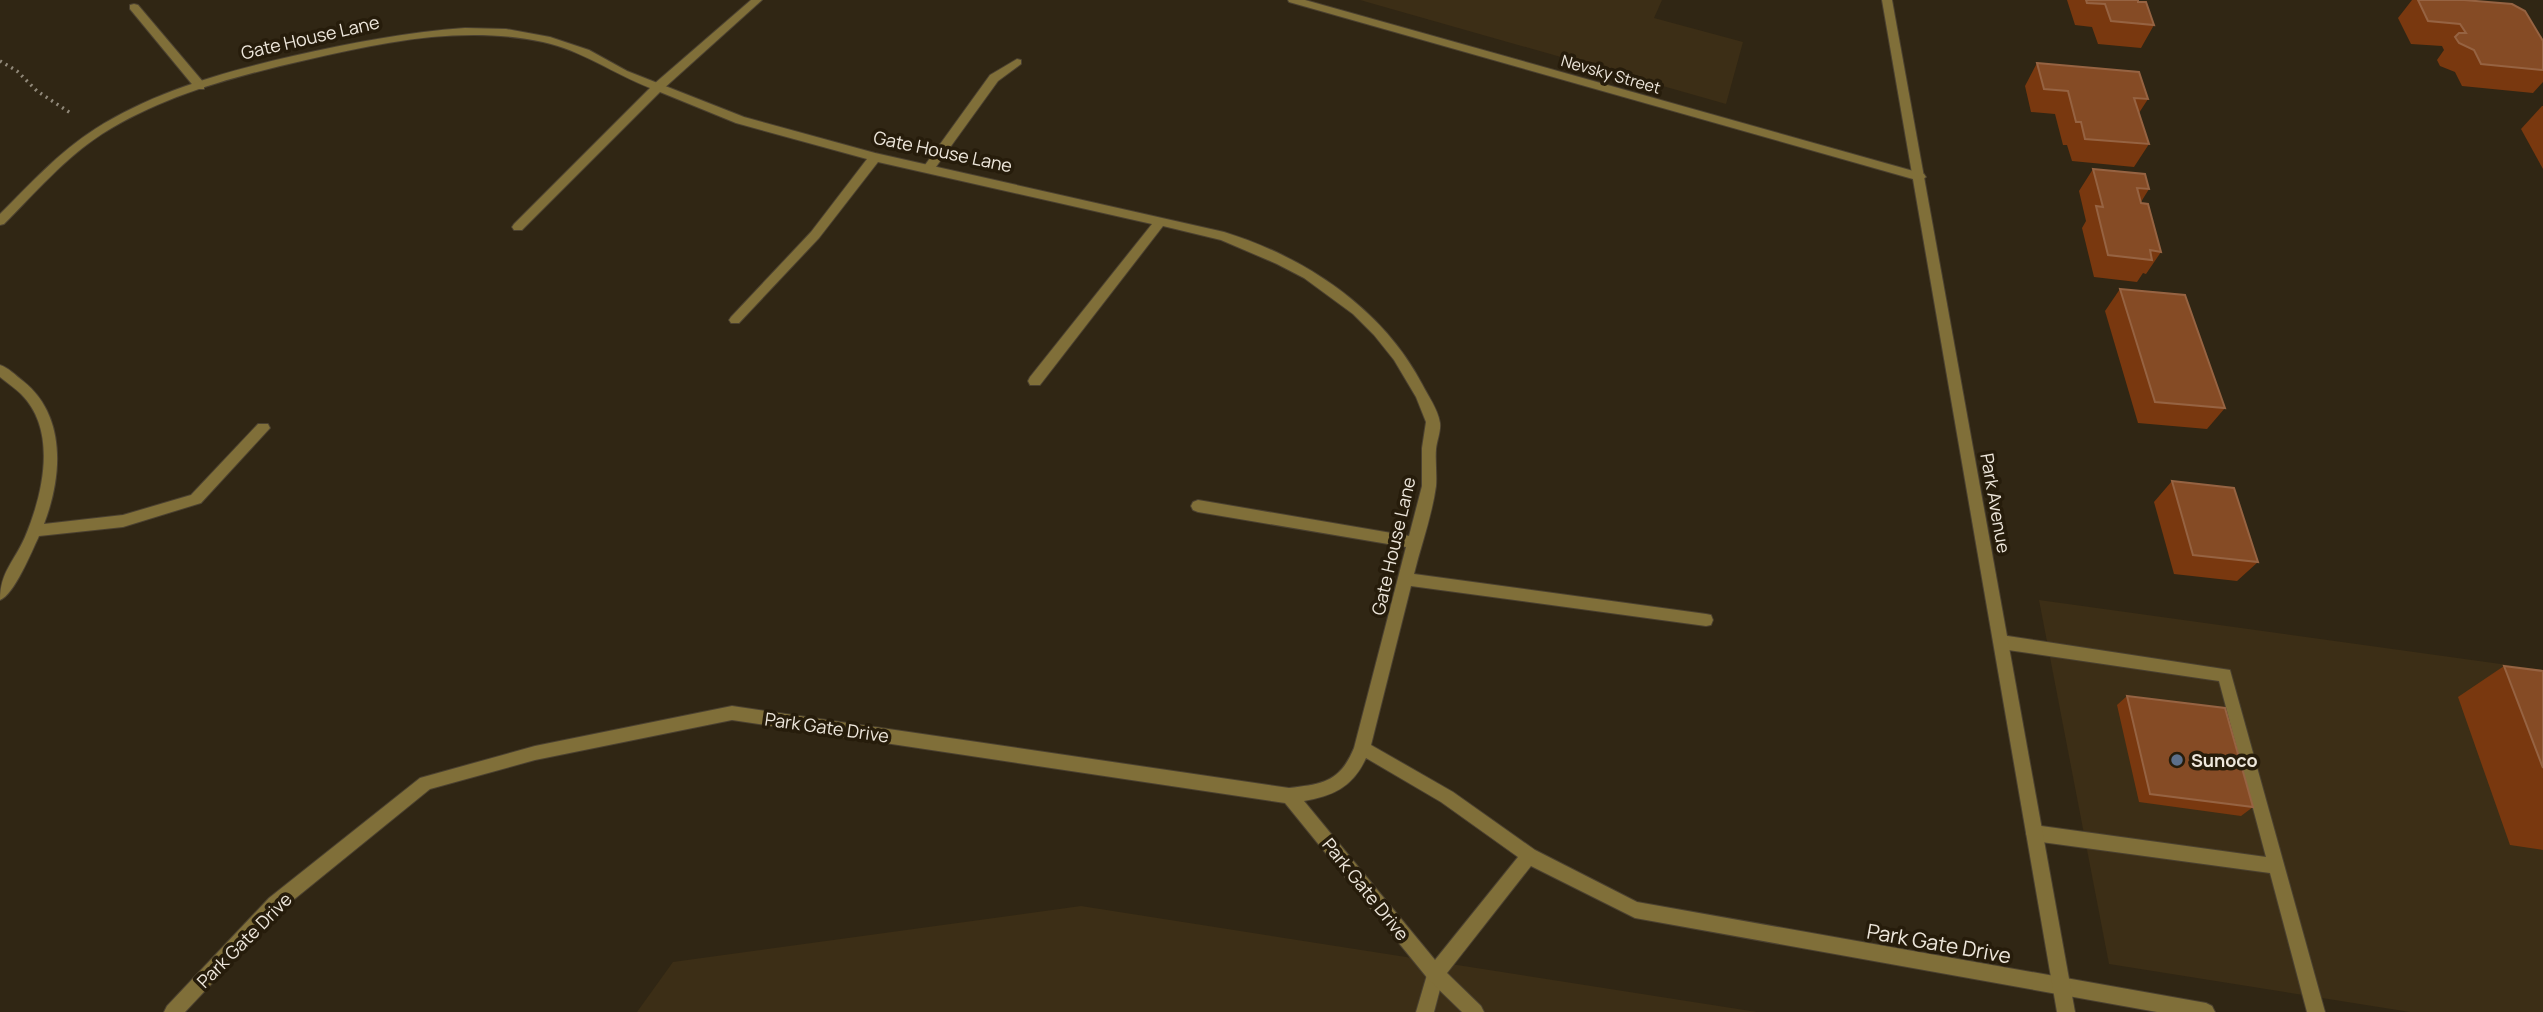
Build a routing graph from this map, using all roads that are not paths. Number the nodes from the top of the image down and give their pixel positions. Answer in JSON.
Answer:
{"nodes":[{"id":1,"x":757,"y":0,"type":"edge"},
{"id":2,"x":1293,"y":0,"type":"edge"},
{"id":3,"x":1887,"y":0,"type":"edge"},
{"id":4,"x":134,"y":7,"type":"dead end"},
{"id":5,"x":1017,"y":62,"type":"dead end"},
{"id":6,"x":200,"y":86,"type":"junction"},
{"id":7,"x":658,"y":87,"type":"junction"},
{"id":8,"x":875,"y":157,"type":"junction"},
{"id":9,"x":929,"y":168,"type":"junction"},
{"id":10,"x":1920,"y":177,"type":"junction"},
{"id":11,"x":0,"y":221,"type":"edge"},
{"id":12,"x":1161,"y":221,"type":"junction"},
{"id":13,"x":518,"y":227,"type":"dead end"},
{"id":14,"x":735,"y":320,"type":"dead end"},
{"id":15,"x":0,"y":370,"type":"edge"},
{"id":16,"x":1035,"y":381,"type":"dead end"},
{"id":17,"x":263,"y":428,"type":"dead end"},
{"id":18,"x":1198,"y":506,"type":"dead end"},
{"id":19,"x":36,"y":531,"type":"junction"},
{"id":20,"x":1415,"y":543,"type":"junction"},
{"id":21,"x":1406,"y":579,"type":"junction"},
{"id":22,"x":0,"y":594,"type":"edge"},
{"id":23,"x":1706,"y":620,"type":"dead end"},
{"id":24,"x":2001,"y":642,"type":"junction"},
{"id":25,"x":1363,"y":748,"type":"junction"},
{"id":26,"x":1289,"y":796,"type":"junction"},
{"id":27,"x":2034,"y":833,"type":"junction"},
{"id":28,"x":1530,"y":856,"type":"junction"},
{"id":29,"x":2277,"y":866,"type":"junction"},
{"id":30,"x":1434,"y":974,"type":"junction"},
{"id":31,"x":2062,"y":988,"type":"junction"},
{"id":32,"x":173,"y":1012,"type":"edge"},
{"id":33,"x":1425,"y":1012,"type":"edge"},
{"id":34,"x":1475,"y":1012,"type":"edge"},
{"id":35,"x":2066,"y":1012,"type":"edge"},
{"id":36,"x":2206,"y":1012,"type":"edge"},
{"id":37,"x":2316,"y":1012,"type":"edge"}],
"edges":[{"from":1,"to":7,"type":"street"},
{"from":2,"to":10,"type":"street","name":"Nevsky Street"},
{"from":3,"to":10,"type":"street","name":"Park Avenue"},
{"from":4,"to":6,"type":"street"},
{"from":5,"to":9,"type":"street"},
{"from":6,"to":7,"type":"street","name":"Gate House Lane"},
{"from":6,"to":11,"type":"street","name":"Gate House Lane"},
{"from":7,"to":8,"type":"street","name":"Gate House Lane"},
{"from":7,"to":13,"type":"street"},
{"from":8,"to":9,"type":"street","name":"Gate House Lane"},
{"from":8,"to":14,"type":"street"},
{"from":9,"to":12,"type":"street","name":"Gate House Lane"},
{"from":10,"to":24,"type":"street","name":"Park Avenue"},
{"from":12,"to":16,"type":"street"},
{"from":12,"to":20,"type":"street","name":"Gate House Lane"},
{"from":15,"to":19,"type":"street"},
{"from":17,"to":19,"type":"street"},
{"from":18,"to":20,"type":"street"},
{"from":19,"to":22,"type":"street"},
{"from":20,"to":21,"type":"street","name":"Gate House Lane"},
{"from":21,"to":23,"type":"street"},
{"from":21,"to":25,"type":"street","name":"Gate House Lane"},
{"from":24,"to":27,"type":"street","name":"Park Avenue"},
{"from":24,"to":29,"type":"street"},
{"from":25,"to":26,"type":"street","name":"Gate House Lane"},
{"from":25,"to":28,"type":"street","name":"Park Gate Drive"},
{"from":26,"to":30,"type":"street","name":"Park Gate Drive"},
{"from":26,"to":32,"type":"street","name":"Park Gate Drive"},
{"from":27,"to":29,"type":"street"},
{"from":27,"to":31,"type":"street","name":"Park Avenue"},
{"from":28,"to":30,"type":"street"},
{"from":28,"to":31,"type":"street","name":"Park Gate Drive"},
{"from":29,"to":37,"type":"street"},
{"from":30,"to":33,"type":"street"},
{"from":30,"to":34,"type":"street","name":"Park Gate Drive"},
{"from":31,"to":35,"type":"street","name":"Park Avenue"},
{"from":31,"to":36,"type":"street","name":"Park Gate Drive"}]}
